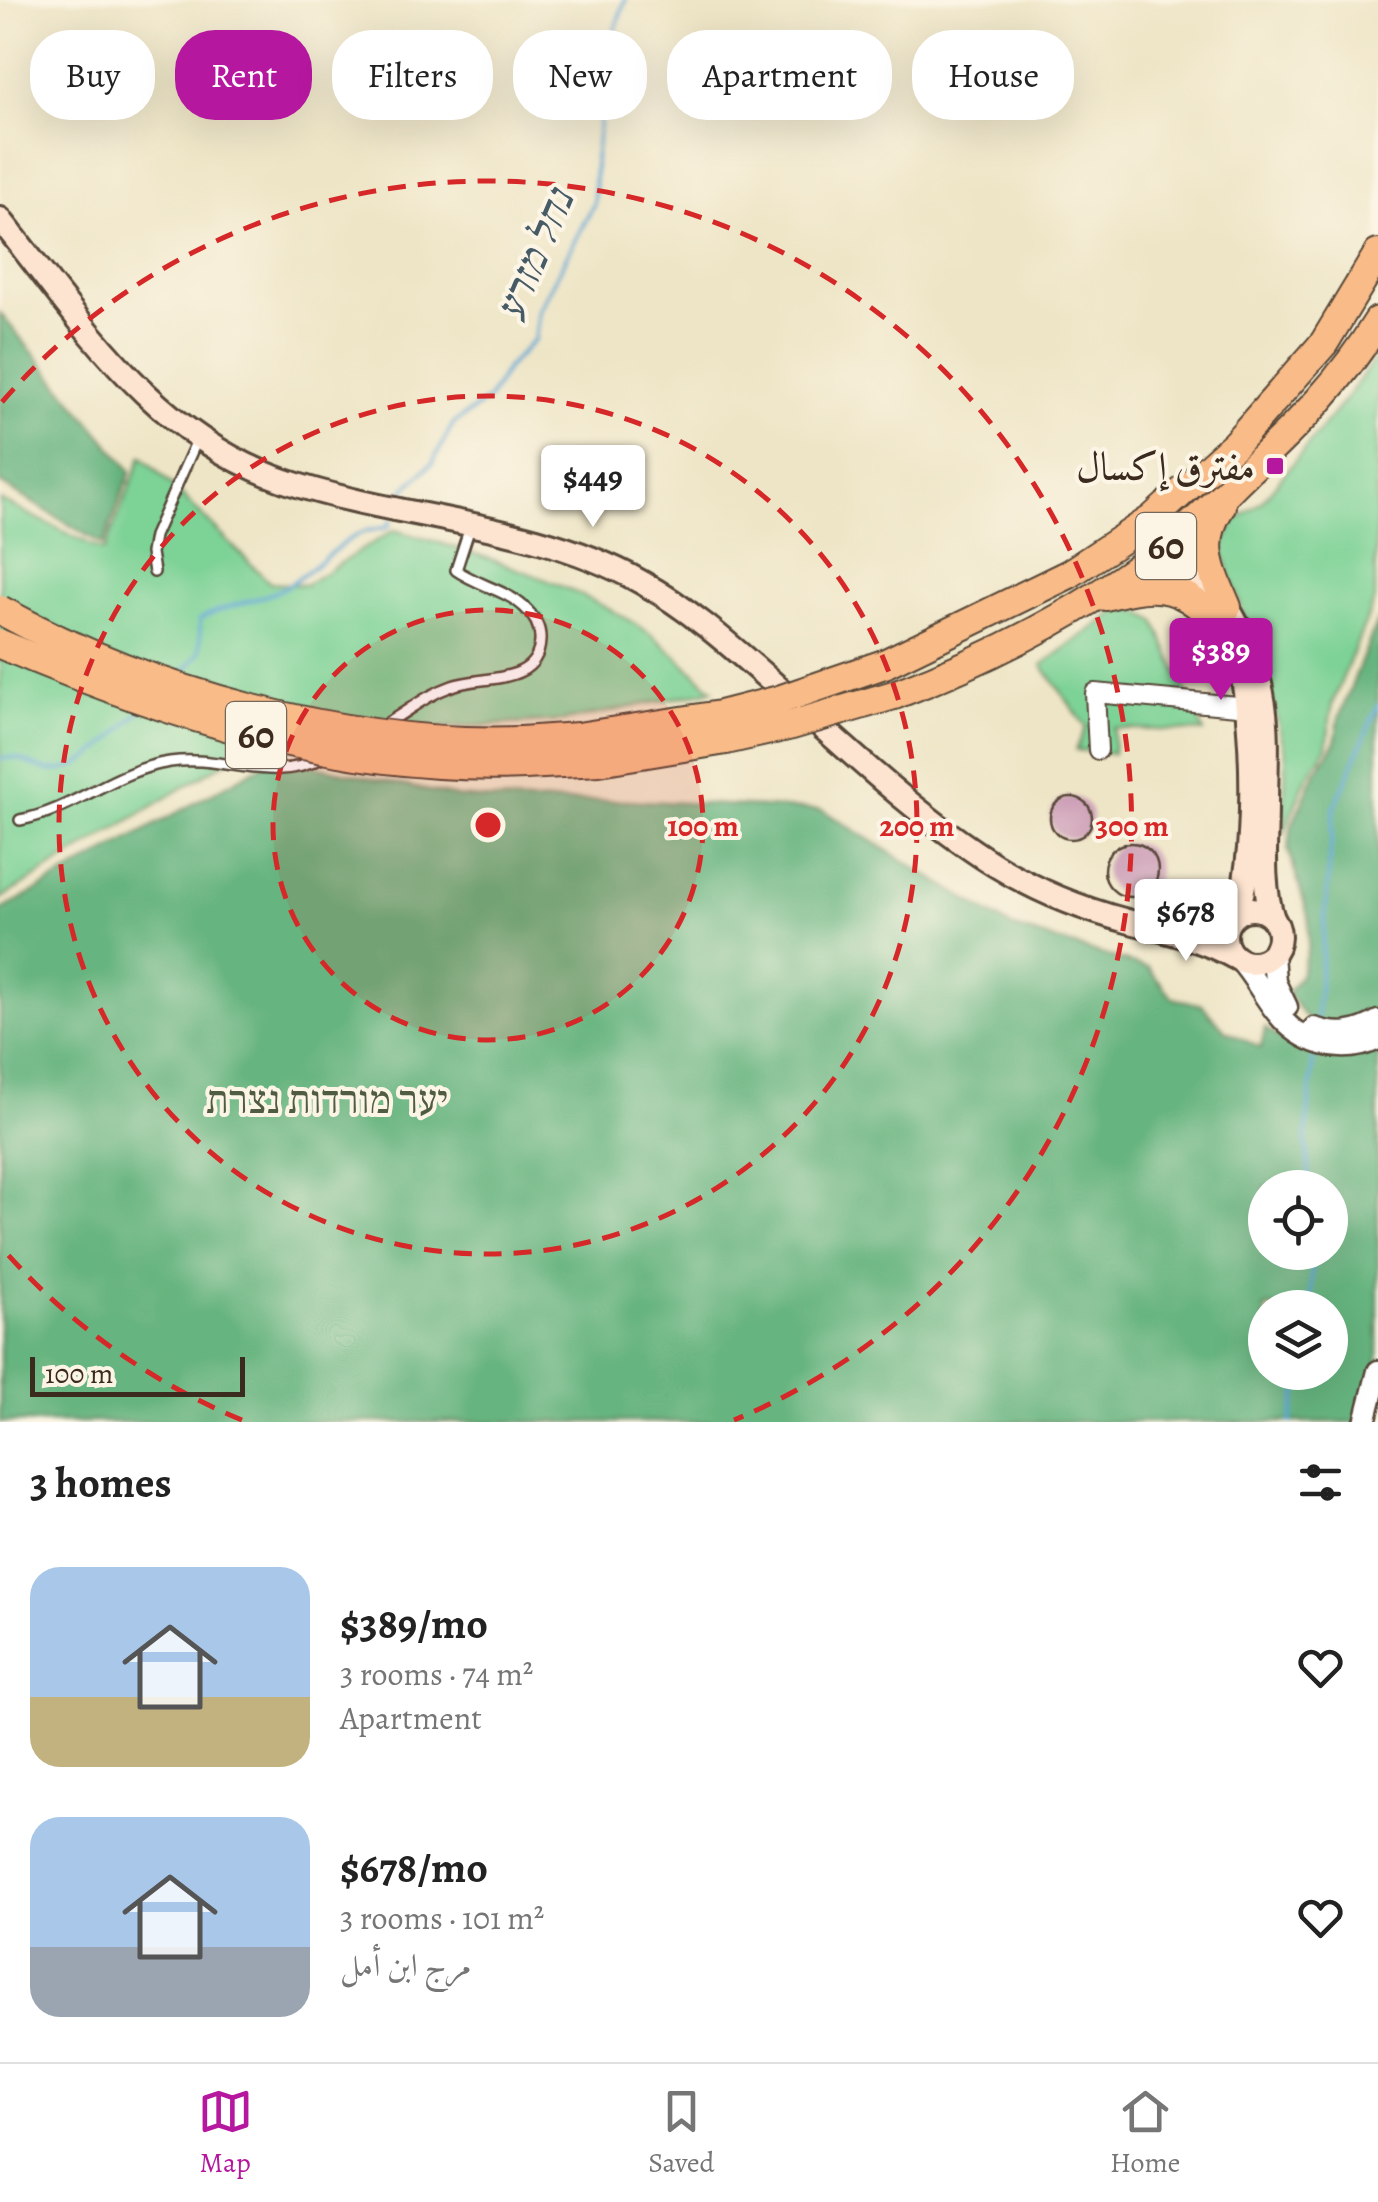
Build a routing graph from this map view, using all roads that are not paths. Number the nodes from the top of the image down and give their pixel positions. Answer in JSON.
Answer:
{"nodes":[{"id":1,"x":0,"y":220,"type":"edge"},
{"id":2,"x":1378,"y":254,"type":"edge"},
{"id":3,"x":1378,"y":320,"type":"edge"},
{"id":4,"x":198,"y":438,"type":"junction"},
{"id":5,"x":1239,"y":480,"type":"junction"},
{"id":6,"x":1152,"y":518,"type":"junction"},
{"id":7,"x":471,"y":524,"type":"junction"},
{"id":8,"x":1168,"y":544,"type":"junction"},
{"id":9,"x":154,"y":572,"type":"dead end"},
{"id":10,"x":1084,"y":602,"type":"junction"},
{"id":11,"x":0,"y":610,"type":"edge"},
{"id":12,"x":1225,"y":618,"type":"junction"},
{"id":13,"x":0,"y":644,"type":"edge"},
{"id":14,"x":1248,"y":707,"type":"junction"},
{"id":15,"x":723,"y":728,"type":"junction"},
{"id":16,"x":1098,"y":750,"type":"dead end"},
{"id":17,"x":523,"y":753,"type":"junction"},
{"id":18,"x":20,"y":820,"type":"dead end"},
{"id":19,"x":1233,"y":916,"type":"junction"},
{"id":20,"x":1273,"y":919,"type":"junction"},
{"id":21,"x":1155,"y":928,"type":"junction"},
{"id":22,"x":1273,"y":953,"type":"junction"},
{"id":23,"x":1237,"y":958,"type":"junction"},
{"id":24,"x":1378,"y":1021,"type":"edge"},
{"id":25,"x":1378,"y":1038,"type":"edge"},
{"id":26,"x":1378,"y":1371,"type":"edge"},
{"id":27,"x":1365,"y":1422,"type":"edge"}],
"edges":[{"from":1,"to":4,"type":"main road"},
{"from":2,"to":6,"type":"highway","number":"60"},
{"from":3,"to":5,"type":"highway","number":"60"},
{"from":4,"to":7,"type":"main road"},
{"from":4,"to":9,"type":"lane"},
{"from":5,"to":8,"type":"highway","number":"60"},
{"from":5,"to":12,"type":"highway"},
{"from":6,"to":8,"type":"main road"},
{"from":6,"to":15,"type":"highway","number":"60","bridge":true},
{"from":7,"to":18,"type":"lane"},
{"from":7,"to":21,"type":"main road"},
{"from":8,"to":10,"type":"highway","number":"60"},
{"from":8,"to":12,"type":"main road"},
{"from":10,"to":12,"type":"highway"},
{"from":10,"to":15,"type":"highway","number":"60","bridge":true},
{"from":11,"to":17,"type":"highway","number":"60","bridge":true},
{"from":12,"to":14,"type":"main road"},
{"from":12,"to":20,"type":"main road"},
{"from":13,"to":17,"type":"highway","number":"60","bridge":true},
{"from":14,"to":16,"type":"street"},
{"from":14,"to":19,"type":"main road"},
{"from":15,"to":17,"type":"highway","number":"60"},
{"from":19,"to":20,"type":"main road"},
{"from":19,"to":21,"type":"main road"},
{"from":19,"to":23,"type":"main road"},
{"from":20,"to":22,"type":"main road"},
{"from":21,"to":23,"type":"main road"},
{"from":22,"to":23,"type":"main road"},
{"from":22,"to":24,"type":"street"},
{"from":23,"to":25,"type":"street"},
{"from":26,"to":27,"type":"street"}]}
